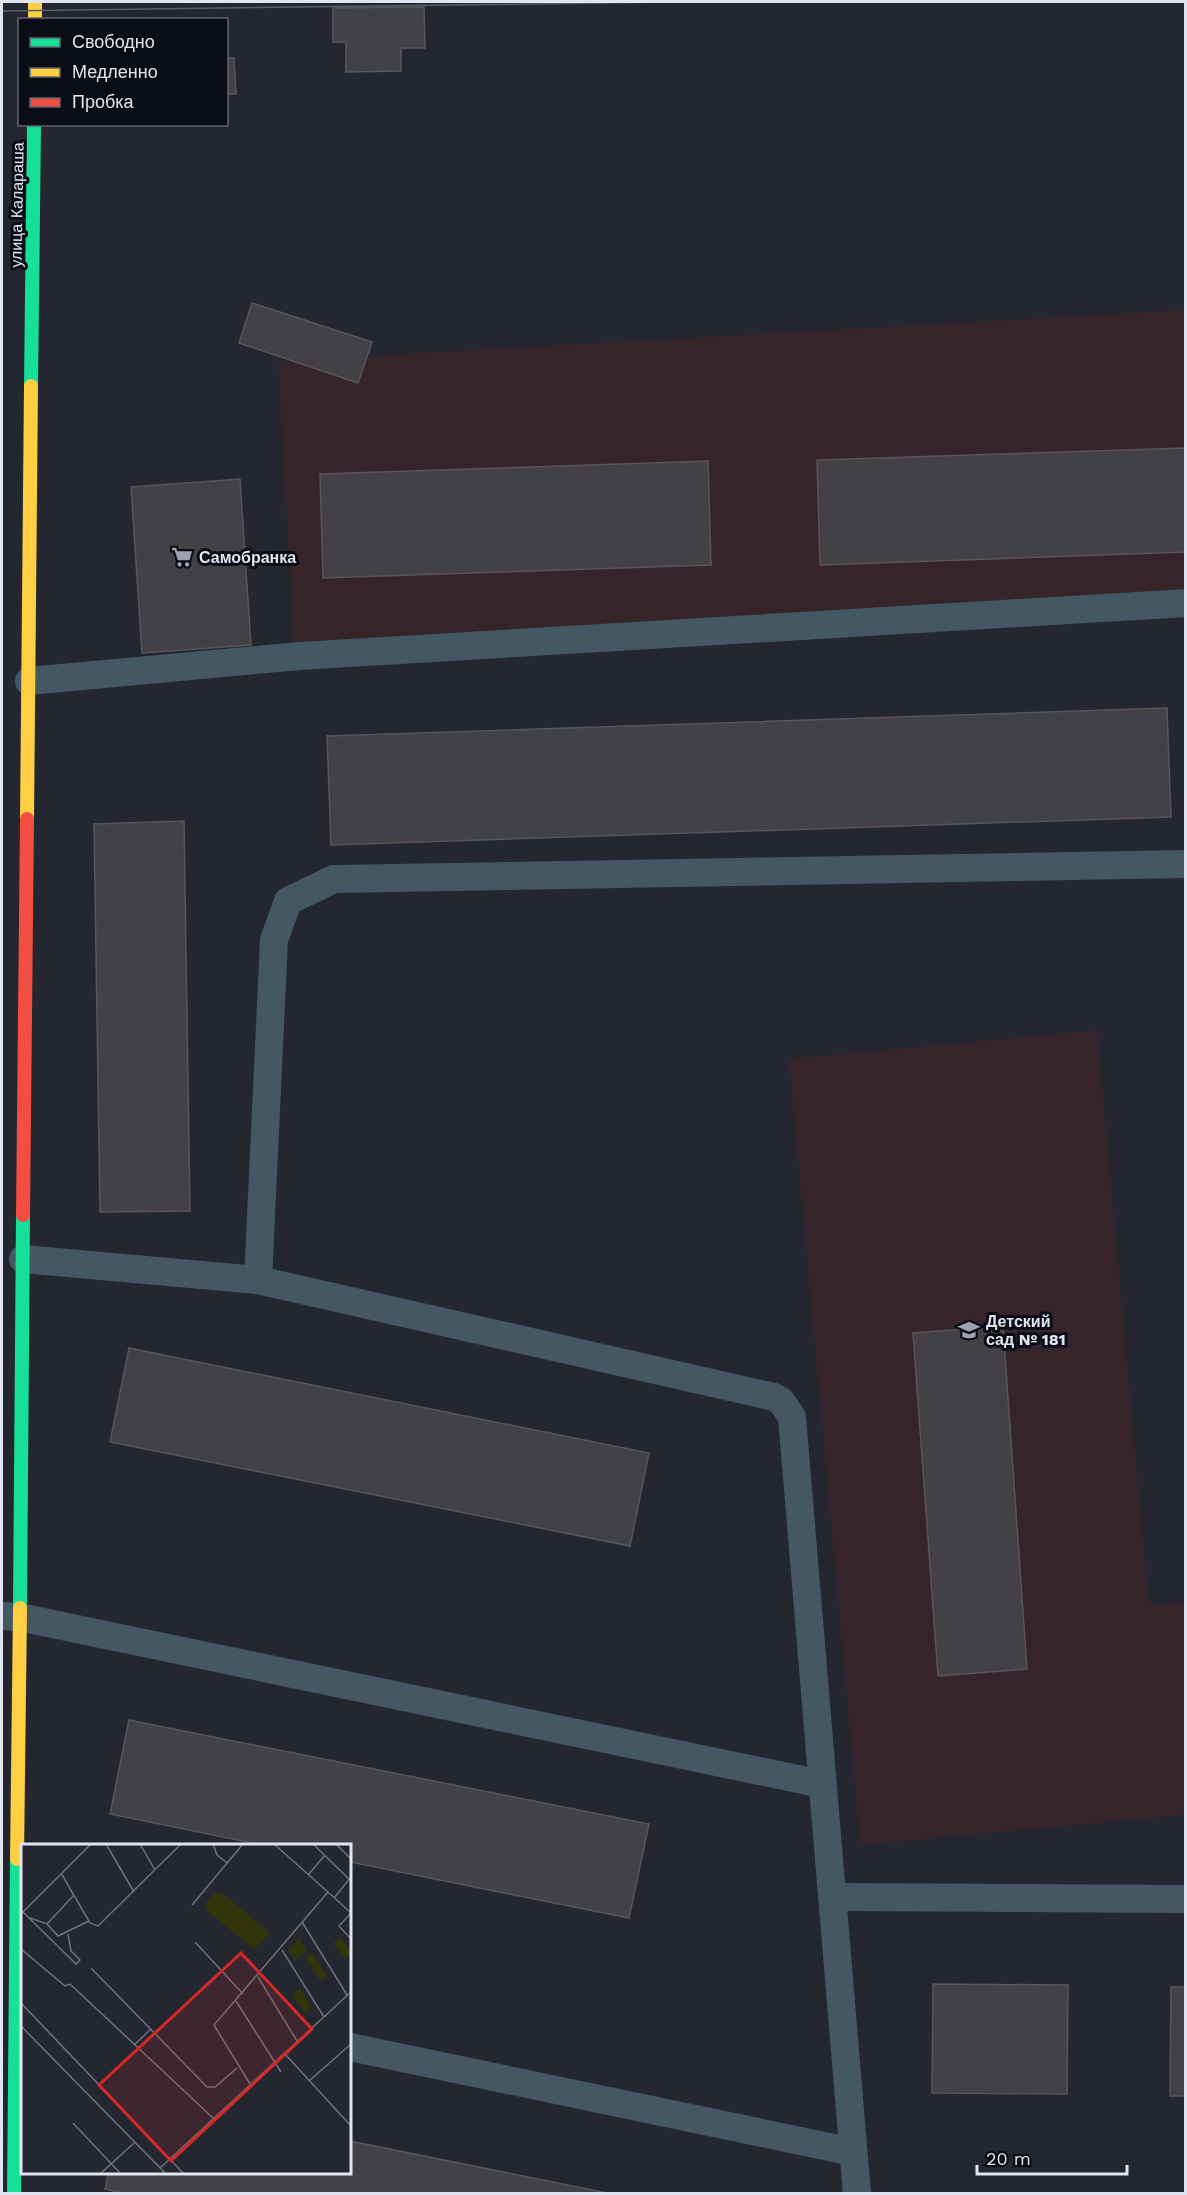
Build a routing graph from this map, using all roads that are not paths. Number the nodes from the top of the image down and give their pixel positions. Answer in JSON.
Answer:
{"nodes":[{"id":1,"x":35,"y":2,"type":"edge"},
{"id":2,"x":35,"y":18,"type":"edge"},
{"id":3,"x":34,"y":126,"type":"edge"},
{"id":4,"x":1185,"y":603,"type":"edge"},
{"id":5,"x":29,"y":681,"type":"junction"},
{"id":6,"x":1185,"y":864,"type":"edge"},
{"id":7,"x":23,"y":1259,"type":"junction"},
{"id":8,"x":258,"y":1280,"type":"junction"},
{"id":9,"x":10,"y":1617,"type":"edge"},
{"id":10,"x":10,"y":1774,"type":"edge"},
{"id":11,"x":822,"y":1784,"type":"junction"},
{"id":12,"x":832,"y":1897,"type":"junction"},
{"id":13,"x":1185,"y":1899,"type":"edge"},
{"id":14,"x":19,"y":1978,"type":"edge"},
{"id":15,"x":351,"y":2047,"type":"edge"},
{"id":16,"x":853,"y":2152,"type":"junction"},
{"id":17,"x":14,"y":2193,"type":"edge"},
{"id":18,"x":857,"y":2193,"type":"edge"}],
"edges":[{"from":1,"to":2,"type":"street"},
{"from":3,"to":5,"type":"street","name":"улица Калараша"},
{"from":4,"to":5,"type":"lane"},
{"from":5,"to":7,"type":"street","name":"улица Калараша"},
{"from":6,"to":8,"type":"lane"},
{"from":7,"to":8,"type":"lane"},
{"from":7,"to":9,"type":"street","name":"улица Калараша"},
{"from":8,"to":11,"type":"lane"},
{"from":9,"to":10,"type":"street","name":"улица Калараша"},
{"from":9,"to":11,"type":"lane"},
{"from":10,"to":14,"type":"street","name":"улица Калараша"},
{"from":11,"to":12,"type":"lane"},
{"from":12,"to":13,"type":"lane"},
{"from":12,"to":16,"type":"lane"},
{"from":14,"to":17,"type":"street","name":"улица Калараша"},
{"from":15,"to":16,"type":"lane"},
{"from":16,"to":18,"type":"lane"}]}
